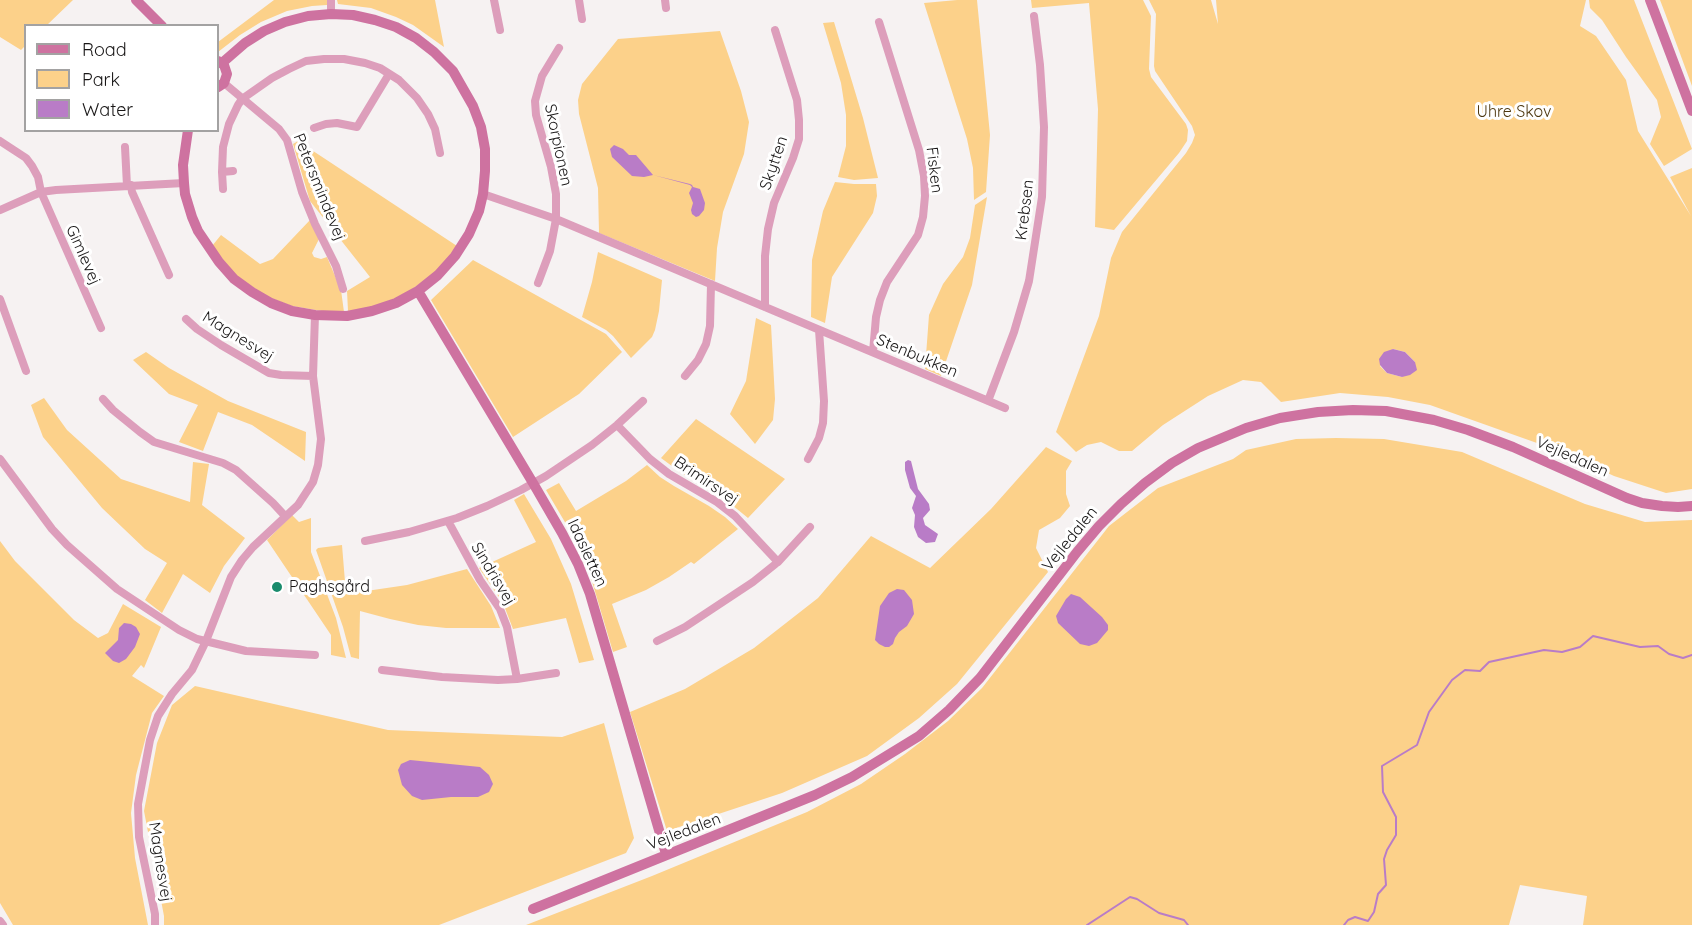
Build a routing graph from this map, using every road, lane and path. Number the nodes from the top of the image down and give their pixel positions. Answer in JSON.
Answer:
{"nodes":[{"id":1,"x":136,"y":0,"type":"edge"},
{"id":2,"x":331,"y":0,"type":"edge"},
{"id":3,"x":494,"y":0,"type":"edge"},
{"id":4,"x":579,"y":0,"type":"edge"},
{"id":5,"x":1650,"y":0,"type":"edge"},
{"id":6,"x":331,"y":14,"type":"junction"},
{"id":7,"x":1034,"y":16,"type":"dead end"},
{"id":8,"x":582,"y":19,"type":"dead end"},
{"id":9,"x":879,"y":22,"type":"dead end"},
{"id":10,"x":160,"y":24,"type":"edge"},
{"id":11,"x":500,"y":30,"type":"dead end"},
{"id":12,"x":775,"y":30,"type":"dead end"},
{"id":13,"x":559,"y":48,"type":"dead end"},
{"id":14,"x":220,"y":62,"type":"edge"},
{"id":15,"x":389,"y":74,"type":"junction"},
{"id":16,"x":221,"y":85,"type":"edge"},
{"id":17,"x":242,"y":99,"type":"junction"},
{"id":18,"x":1692,"y":111,"type":"edge"},
{"id":19,"x":314,"y":128,"type":"dead end"},
{"id":20,"x":188,"y":132,"type":"edge"},
{"id":21,"x":0,"y":141,"type":"edge"},
{"id":22,"x":125,"y":147,"type":"dead end"},
{"id":23,"x":440,"y":153,"type":"dead end"},
{"id":24,"x":234,"y":171,"type":"dead end"},
{"id":25,"x":222,"y":172,"type":"junction"},
{"id":26,"x":184,"y":183,"type":"junction"},
{"id":27,"x":129,"y":185,"type":"junction"},
{"id":28,"x":223,"y":189,"type":"dead end"},
{"id":29,"x":41,"y":192,"type":"junction"},
{"id":30,"x":483,"y":194,"type":"junction"},
{"id":31,"x":0,"y":210,"type":"edge"},
{"id":32,"x":556,"y":219,"type":"junction"},
{"id":33,"x":169,"y":276,"type":"dead end"},
{"id":34,"x":538,"y":283,"type":"dead end"},
{"id":35,"x":711,"y":284,"type":"junction"},
{"id":36,"x":343,"y":289,"type":"dead end"},
{"id":37,"x":418,"y":291,"type":"junction"},
{"id":38,"x":0,"y":300,"type":"edge"},
{"id":39,"x":765,"y":307,"type":"junction"},
{"id":40,"x":315,"y":315,"type":"junction"},
{"id":41,"x":186,"y":319,"type":"dead end"},
{"id":42,"x":101,"y":328,"type":"dead end"},
{"id":43,"x":819,"y":330,"type":"junction"},
{"id":44,"x":873,"y":352,"type":"junction"},
{"id":45,"x":26,"y":371,"type":"dead end"},
{"id":46,"x":313,"y":376,"type":"junction"},
{"id":47,"x":685,"y":376,"type":"dead end"},
{"id":48,"x":103,"y":399,"type":"dead end"},
{"id":49,"x":643,"y":401,"type":"dead end"},
{"id":50,"x":988,"y":401,"type":"junction"},
{"id":51,"x":1005,"y":408,"type":"dead end"},
{"id":52,"x":617,"y":425,"type":"junction"},
{"id":53,"x":0,"y":459,"type":"edge"},
{"id":54,"x":808,"y":459,"type":"dead end"},
{"id":55,"x":533,"y":483,"type":"junction"},
{"id":56,"x":1692,"y":506,"type":"edge"},
{"id":57,"x":285,"y":516,"type":"junction"},
{"id":58,"x":448,"y":521,"type":"junction"},
{"id":59,"x":810,"y":527,"type":"dead end"},
{"id":60,"x":365,"y":541,"type":"dead end"},
{"id":61,"x":778,"y":562,"type":"junction"},
{"id":62,"x":206,"y":641,"type":"junction"},
{"id":63,"x":657,"y":641,"type":"dead end"},
{"id":64,"x":315,"y":655,"type":"dead end"},
{"id":65,"x":382,"y":670,"type":"dead end"},
{"id":66,"x":556,"y":673,"type":"dead end"},
{"id":67,"x":517,"y":679,"type":"junction"},
{"id":68,"x":666,"y":854,"type":"junction"},
{"id":69,"x":533,"y":909,"type":"dead end"},
{"id":70,"x":0,"y":921,"type":"edge"},
{"id":71,"x":3,"y":925,"type":"edge"},
{"id":72,"x":155,"y":925,"type":"edge"}],
"edges":[{"from":1,"to":10,"type":"street"},
{"from":2,"to":6,"type":"street"},
{"from":3,"to":11,"type":"street"},
{"from":4,"to":8,"type":"street"},
{"from":5,"to":18,"type":"street"},
{"from":6,"to":14,"type":"street"},
{"from":6,"to":30,"type":"street"},
{"from":7,"to":50,"type":"street","name":"Krebsen"},
{"from":9,"to":44,"type":"street","name":"Fisken"},
{"from":12,"to":39,"type":"street","name":"Skytten"},
{"from":13,"to":32,"type":"street","name":"Skorpionen"},
{"from":14,"to":16,"type":"street"},
{"from":15,"to":17,"type":"street"},
{"from":15,"to":19,"type":"street"},
{"from":15,"to":23,"type":"street"},
{"from":16,"to":17,"type":"street","name":"Petersmindevej"},
{"from":17,"to":25,"type":"street"},
{"from":17,"to":36,"type":"street","name":"Petersmindevej"},
{"from":20,"to":26,"type":"street"},
{"from":21,"to":29,"type":"street","name":"Gimlevej"},
{"from":22,"to":27,"type":"street"},
{"from":24,"to":25,"type":"street"},
{"from":25,"to":28,"type":"street"},
{"from":26,"to":27,"type":"street"},
{"from":26,"to":40,"type":"street"},
{"from":27,"to":29,"type":"street"},
{"from":27,"to":33,"type":"street"},
{"from":29,"to":31,"type":"street"},
{"from":29,"to":42,"type":"street","name":"Gimlevej"},
{"from":30,"to":32,"type":"street","name":"Stenbukken"},
{"from":30,"to":37,"type":"street"},
{"from":32,"to":34,"type":"street"},
{"from":32,"to":35,"type":"street","name":"Stenbukken"},
{"from":35,"to":39,"type":"street","name":"Stenbukken"},
{"from":35,"to":47,"type":"street"},
{"from":37,"to":40,"type":"street"},
{"from":37,"to":55,"type":"street","name":"Idasletten"},
{"from":38,"to":45,"type":"street"},
{"from":39,"to":43,"type":"street","name":"Stenbukken"},
{"from":40,"to":46,"type":"street","name":"Magnesvej"},
{"from":41,"to":46,"type":"street","name":"Magnesvej"},
{"from":43,"to":44,"type":"street","name":"Stenbukken"},
{"from":43,"to":54,"type":"street"},
{"from":44,"to":50,"type":"street","name":"Stenbukken"},
{"from":46,"to":57,"type":"street","name":"Magnesvej"},
{"from":48,"to":57,"type":"street"},
{"from":49,"to":52,"type":"street"},
{"from":50,"to":51,"type":"street","name":"Stenbukken"},
{"from":52,"to":55,"type":"street"},
{"from":52,"to":61,"type":"street","name":"Brimirsvej"},
{"from":53,"to":62,"type":"street"},
{"from":55,"to":58,"type":"street"},
{"from":55,"to":68,"type":"street","name":"Idasletten"},
{"from":56,"to":68,"type":"street","name":"Vejledalen"},
{"from":57,"to":62,"type":"street","name":"Magnesvej"},
{"from":58,"to":60,"type":"street"},
{"from":58,"to":67,"type":"street","name":"Sindrisvej"},
{"from":59,"to":61,"type":"street"},
{"from":61,"to":63,"type":"street"},
{"from":62,"to":64,"type":"street"},
{"from":62,"to":72,"type":"street","name":"Magnesvej"},
{"from":65,"to":67,"type":"street"},
{"from":66,"to":67,"type":"street"},
{"from":68,"to":69,"type":"street","name":"Vejledalen"},
{"from":70,"to":71,"type":"street"}]}
